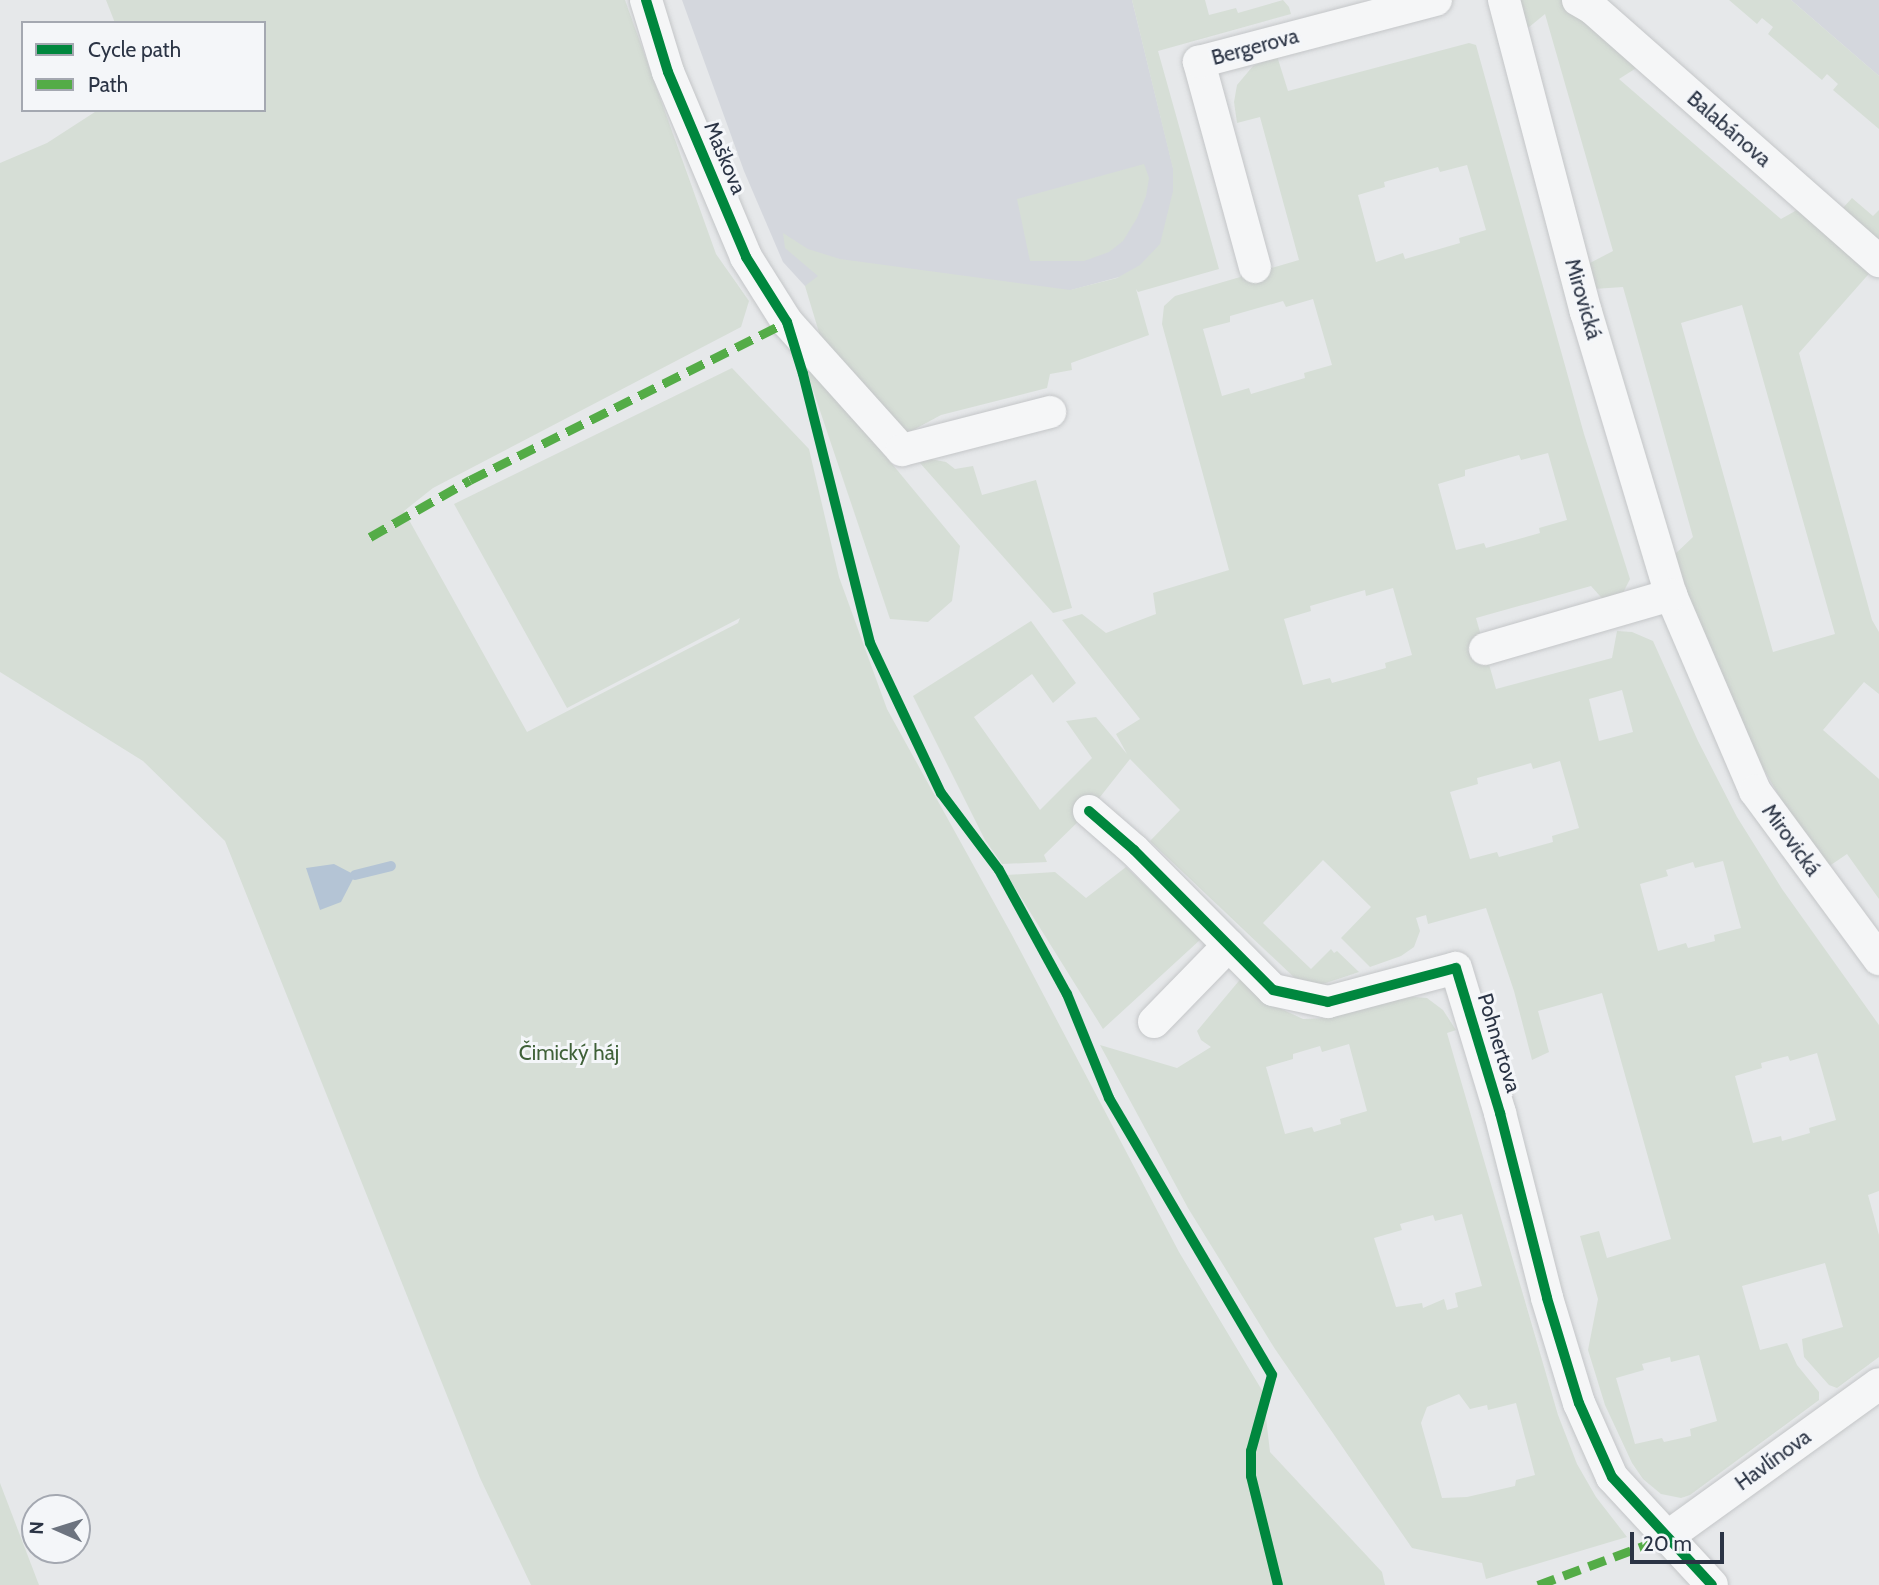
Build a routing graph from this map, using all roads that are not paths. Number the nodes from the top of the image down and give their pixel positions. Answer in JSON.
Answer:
{"nodes":[{"id":1,"x":646,"y":0,"type":"edge"},
{"id":2,"x":1436,"y":0,"type":"edge"},
{"id":3,"x":1504,"y":0,"type":"edge"},
{"id":4,"x":1578,"y":0,"type":"edge"},
{"id":5,"x":1879,"y":261,"type":"edge"},
{"id":6,"x":1255,"y":267,"type":"dead end"},
{"id":7,"x":1050,"y":412,"type":"dead end"},
{"id":8,"x":1671,"y":595,"type":"junction"},
{"id":9,"x":1485,"y":649,"type":"dead end"},
{"id":10,"x":1088,"y":811,"type":"dead end"},
{"id":11,"x":1229,"y":945,"type":"junction"},
{"id":12,"x":1879,"y":959,"type":"edge"},
{"id":13,"x":1154,"y":1022,"type":"dead end"},
{"id":14,"x":1879,"y":1384,"type":"edge"},
{"id":15,"x":1667,"y":1537,"type":"junction"},
{"id":16,"x":1712,"y":1585,"type":"edge"}],
"edges":[{"from":1,"to":7,"type":"street","name":"Maškova"},
{"from":2,"to":6,"type":"street","name":"Bergerova"},
{"from":3,"to":8,"type":"street","name":"Mirovická"},
{"from":4,"to":5,"type":"street","name":"Balabánova"},
{"from":8,"to":9,"type":"street"},
{"from":8,"to":12,"type":"street","name":"Mirovická"},
{"from":10,"to":11,"type":"street","name":"Pohnertova"},
{"from":11,"to":13,"type":"street"},
{"from":11,"to":15,"type":"street","name":"Pohnertova"},
{"from":14,"to":15,"type":"street","name":"Havlínova"},
{"from":15,"to":16,"type":"street"}]}
